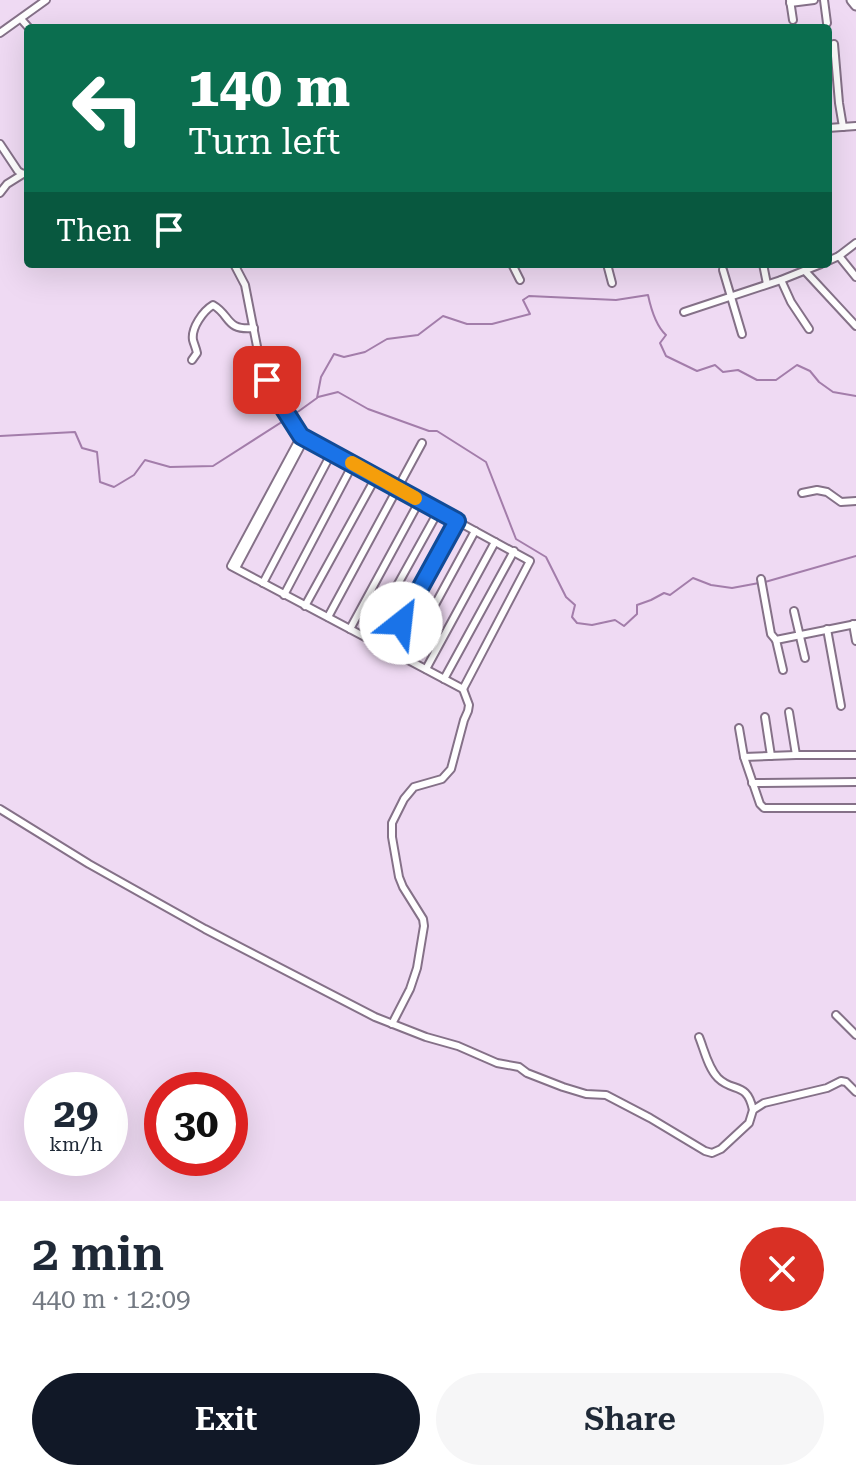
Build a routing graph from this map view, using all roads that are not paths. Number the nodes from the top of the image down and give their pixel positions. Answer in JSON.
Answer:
{"nodes":[{"id":1,"x":46,"y":0,"type":"edge"},
{"id":2,"x":814,"y":0,"type":"edge"},
{"id":3,"x":824,"y":0,"type":"edge"},
{"id":4,"x":852,"y":0,"type":"edge"},
{"id":5,"x":790,"y":2,"type":"edge"},
{"id":6,"x":856,"y":5,"type":"edge"},
{"id":7,"x":21,"y":19,"type":"junction"},
{"id":8,"x":793,"y":20,"type":"dead end"},
{"id":9,"x":827,"y":23,"type":"dead end"},
{"id":10,"x":25,"y":24,"type":"edge"},
{"id":11,"x":0,"y":33,"type":"edge"},
{"id":12,"x":834,"y":44,"type":"dead end"},
{"id":13,"x":856,"y":126,"type":"edge"},
{"id":14,"x":843,"y":127,"type":"junction"},
{"id":15,"x":832,"y":128,"type":"edge"},
{"id":16,"x":0,"y":144,"type":"edge"},
{"id":17,"x":24,"y":172,"type":"edge"},
{"id":18,"x":24,"y":174,"type":"edge"},
{"id":19,"x":0,"y":193,"type":"edge"},
{"id":20,"x":856,"y":243,"type":"edge"},
{"id":21,"x":839,"y":256,"type":"junction"},
{"id":22,"x":832,"y":259,"type":"edge"},
{"id":23,"x":236,"y":268,"type":"edge"},
{"id":24,"x":514,"y":268,"type":"edge"},
{"id":25,"x":608,"y":268,"type":"edge"},
{"id":26,"x":764,"y":268,"type":"edge"},
{"id":27,"x":794,"y":268,"type":"edge"},
{"id":28,"x":812,"y":268,"type":"edge"},
{"id":29,"x":723,"y":270,"type":"dead end"},
{"id":30,"x":805,"y":271,"type":"junction"},
{"id":31,"x":795,"y":275,"type":"junction"},
{"id":32,"x":856,"y":277,"type":"edge"},
{"id":33,"x":520,"y":280,"type":"dead end"},
{"id":34,"x":781,"y":280,"type":"junction"},
{"id":35,"x":612,"y":283,"type":"dead end"},
{"id":36,"x":767,"y":284,"type":"junction"},
{"id":37,"x":730,"y":296,"type":"junction"},
{"id":38,"x":684,"y":312,"type":"dead end"},
{"id":39,"x":856,"y":326,"type":"edge"},
{"id":40,"x":254,"y":328,"type":"junction"},
{"id":41,"x":809,"y":329,"type":"dead end"},
{"id":42,"x":742,"y":334,"type":"dead end"},
{"id":43,"x":192,"y":360,"type":"dead end"},
{"id":44,"x":303,"y":437,"type":"junction"},
{"id":45,"x":422,"y":443,"type":"dead end"},
{"id":46,"x":332,"y":452,"type":"junction"},
{"id":47,"x":353,"y":464,"type":"junction"},
{"id":48,"x":376,"y":477,"type":"junction"},
{"id":49,"x":397,"y":489,"type":"junction"},
{"id":50,"x":802,"y":493,"type":"dead end"},
{"id":51,"x":420,"y":500,"type":"junction"},
{"id":52,"x":856,"y":501,"type":"edge"},
{"id":53,"x":439,"y":510,"type":"junction"},
{"id":54,"x":457,"y":521,"type":"junction"},
{"id":55,"x":475,"y":531,"type":"junction"},
{"id":56,"x":495,"y":542,"type":"junction"},
{"id":57,"x":514,"y":551,"type":"junction"},
{"id":58,"x":762,"y":582,"type":"dead end"},
{"id":59,"x":263,"y":583,"type":"junction"},
{"id":60,"x":284,"y":595,"type":"junction"},
{"id":61,"x":305,"y":606,"type":"junction"},
{"id":62,"x":794,"y":611,"type":"dead end"},
{"id":63,"x":328,"y":617,"type":"junction"},
{"id":64,"x":854,"y":624,"type":"edge"},
{"id":65,"x":350,"y":629,"type":"junction"},
{"id":66,"x":827,"y":629,"type":"junction"},
{"id":67,"x":800,"y":635,"type":"junction"},
{"id":68,"x":368,"y":638,"type":"junction"},
{"id":69,"x":776,"y":640,"type":"junction"},
{"id":70,"x":856,"y":641,"type":"edge"},
{"id":71,"x":387,"y":648,"type":"junction"},
{"id":72,"x":406,"y":658,"type":"junction"},
{"id":73,"x":805,"y":658,"type":"dead end"},
{"id":74,"x":426,"y":669,"type":"junction"},
{"id":75,"x":783,"y":670,"type":"dead end"},
{"id":76,"x":444,"y":679,"type":"junction"},
{"id":77,"x":463,"y":689,"type":"junction"},
{"id":78,"x":841,"y":706,"type":"dead end"},
{"id":79,"x":789,"y":712,"type":"dead end"},
{"id":80,"x":765,"y":717,"type":"dead end"},
{"id":81,"x":739,"y":728,"type":"dead end"},
{"id":82,"x":796,"y":755,"type":"junction"},
{"id":83,"x":856,"y":755,"type":"edge"},
{"id":84,"x":771,"y":756,"type":"junction"},
{"id":85,"x":744,"y":757,"type":"junction"},
{"id":86,"x":856,"y":782,"type":"edge"},
{"id":87,"x":752,"y":783,"type":"junction"},
{"id":88,"x":856,"y":808,"type":"edge"},
{"id":89,"x":0,"y":809,"type":"edge"},
{"id":90,"x":836,"y":1015,"type":"dead end"},
{"id":91,"x":392,"y":1024,"type":"junction"},
{"id":92,"x":856,"y":1035,"type":"edge"},
{"id":93,"x":699,"y":1037,"type":"dead end"},
{"id":94,"x":856,"y":1092,"type":"edge"},
{"id":95,"x":753,"y":1110,"type":"junction"}],
"edges":[{"from":1,"to":7,"type":"street"},
{"from":2,"to":5,"type":"street"},
{"from":3,"to":9,"type":"street"},
{"from":4,"to":6,"type":"street"},
{"from":5,"to":8,"type":"street"},
{"from":7,"to":10,"type":"street"},
{"from":7,"to":11,"type":"street"},
{"from":12,"to":14,"type":"street"},
{"from":13,"to":14,"type":"street"},
{"from":14,"to":15,"type":"street"},
{"from":16,"to":17,"type":"street"},
{"from":18,"to":19,"type":"street"},
{"from":20,"to":21,"type":"street"},
{"from":21,"to":22,"type":"street"},
{"from":21,"to":32,"type":"street"},
{"from":23,"to":40,"type":"street"},
{"from":24,"to":33,"type":"street"},
{"from":25,"to":35,"type":"street"},
{"from":26,"to":36,"type":"street"},
{"from":27,"to":31,"type":"street"},
{"from":28,"to":30,"type":"street"},
{"from":29,"to":37,"type":"street"},
{"from":30,"to":31,"type":"street"},
{"from":30,"to":39,"type":"street"},
{"from":31,"to":34,"type":"street"},
{"from":34,"to":36,"type":"street"},
{"from":34,"to":41,"type":"street"},
{"from":36,"to":37,"type":"street"},
{"from":37,"to":38,"type":"street"},
{"from":37,"to":42,"type":"street"},
{"from":40,"to":43,"type":"street"},
{"from":40,"to":44,"type":"street"},
{"from":44,"to":46,"type":"street"},
{"from":44,"to":59,"type":"street"},
{"from":45,"to":49,"type":"street"},
{"from":46,"to":47,"type":"street"},
{"from":46,"to":59,"type":"street"},
{"from":47,"to":48,"type":"street"},
{"from":47,"to":60,"type":"street"},
{"from":48,"to":49,"type":"street"},
{"from":48,"to":61,"type":"street"},
{"from":49,"to":51,"type":"street"},
{"from":49,"to":63,"type":"street"},
{"from":50,"to":52,"type":"street"},
{"from":51,"to":53,"type":"street"},
{"from":51,"to":65,"type":"street"},
{"from":53,"to":54,"type":"street"},
{"from":53,"to":68,"type":"street"},
{"from":54,"to":55,"type":"street"},
{"from":54,"to":71,"type":"street"},
{"from":55,"to":56,"type":"street"},
{"from":55,"to":72,"type":"street"},
{"from":56,"to":57,"type":"street"},
{"from":56,"to":74,"type":"street"},
{"from":57,"to":76,"type":"street"},
{"from":57,"to":77,"type":"street"},
{"from":58,"to":69,"type":"street"},
{"from":59,"to":60,"type":"street"},
{"from":60,"to":61,"type":"street"},
{"from":61,"to":63,"type":"street"},
{"from":62,"to":67,"type":"street"},
{"from":63,"to":65,"type":"street"},
{"from":64,"to":66,"type":"street"},
{"from":64,"to":70,"type":"street"},
{"from":65,"to":68,"type":"street"},
{"from":66,"to":67,"type":"street"},
{"from":66,"to":78,"type":"street"},
{"from":67,"to":69,"type":"street"},
{"from":67,"to":73,"type":"street"},
{"from":68,"to":71,"type":"street"},
{"from":69,"to":75,"type":"street"},
{"from":71,"to":72,"type":"street"},
{"from":72,"to":74,"type":"street"},
{"from":74,"to":76,"type":"street"},
{"from":76,"to":77,"type":"street"},
{"from":77,"to":91,"type":"street"},
{"from":79,"to":82,"type":"street"},
{"from":80,"to":84,"type":"street"},
{"from":81,"to":85,"type":"street"},
{"from":82,"to":83,"type":"street"},
{"from":82,"to":84,"type":"street"},
{"from":84,"to":85,"type":"street"},
{"from":85,"to":87,"type":"street"},
{"from":86,"to":87,"type":"street"},
{"from":87,"to":88,"type":"street"},
{"from":89,"to":91,"type":"street"},
{"from":90,"to":92,"type":"street"},
{"from":91,"to":95,"type":"street"},
{"from":93,"to":95,"type":"street"},
{"from":94,"to":95,"type":"street"}]}
